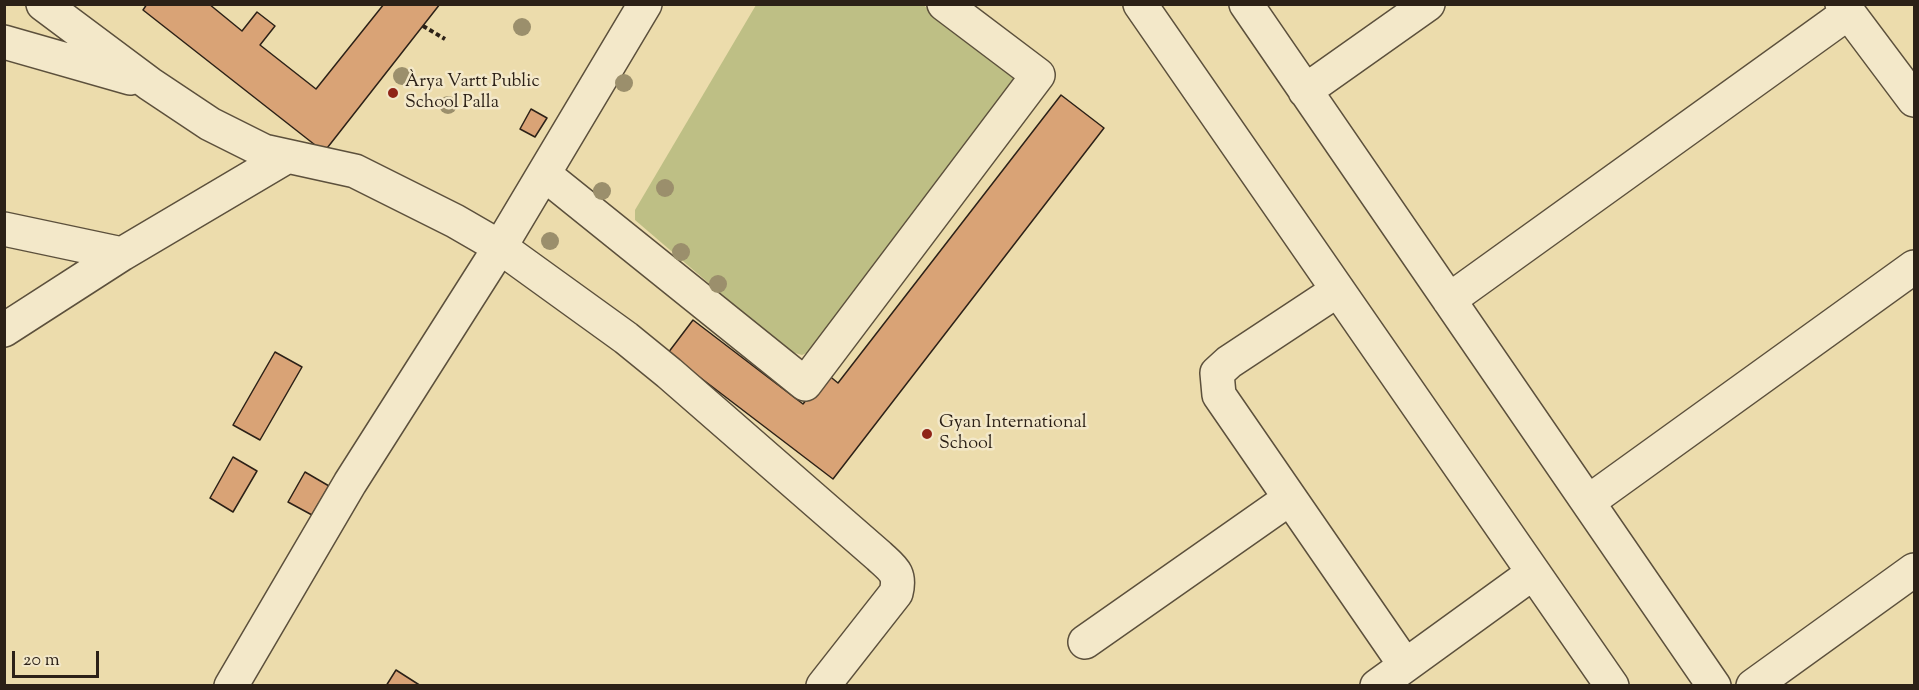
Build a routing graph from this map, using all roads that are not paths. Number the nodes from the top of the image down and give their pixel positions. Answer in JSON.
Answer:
{"nodes":[{"id":1,"x":43,"y":4,"type":"edge"},
{"id":2,"x":645,"y":4,"type":"edge"},
{"id":3,"x":944,"y":4,"type":"edge"},
{"id":4,"x":1140,"y":4,"type":"edge"},
{"id":5,"x":1246,"y":4,"type":"edge"},
{"id":6,"x":1428,"y":4,"type":"edge"},
{"id":7,"x":1845,"y":9,"type":"edge"},
{"id":8,"x":4,"y":42,"type":"edge"},
{"id":9,"x":150,"y":84,"type":"junction"},
{"id":10,"x":1305,"y":91,"type":"junction"},
{"id":11,"x":1914,"y":99,"type":"edge"},
{"id":12,"x":286,"y":157,"type":"junction"},
{"id":13,"x":544,"y":174,"type":"junction"},
{"id":14,"x":4,"y":229,"type":"edge"},
{"id":15,"x":500,"y":247,"type":"junction"},
{"id":16,"x":122,"y":254,"type":"junction"},
{"id":17,"x":1914,"y":267,"type":"edge"},
{"id":18,"x":1338,"y":290,"type":"junction"},
{"id":19,"x":1449,"y":300,"type":"junction"},
{"id":20,"x":4,"y":330,"type":"edge"},
{"id":21,"x":1289,"y":499,"type":"junction"},
{"id":22,"x":1588,"y":502,"type":"junction"},
{"id":23,"x":1914,"y":570,"type":"edge"},
{"id":24,"x":1533,"y":573,"type":"junction"},
{"id":25,"x":1085,"y":642,"type":"dead end"},
{"id":26,"x":1405,"y":665,"type":"junction"},
{"id":27,"x":231,"y":686,"type":"edge"},
{"id":28,"x":824,"y":686,"type":"edge"},
{"id":29,"x":1377,"y":686,"type":"edge"},
{"id":30,"x":1612,"y":686,"type":"edge"},
{"id":31,"x":1714,"y":686,"type":"edge"},
{"id":32,"x":1753,"y":686,"type":"edge"}],
"edges":[{"from":1,"to":9,"type":"street"},
{"from":2,"to":13,"type":"street"},
{"from":3,"to":13,"type":"street"},
{"from":4,"to":18,"type":"street"},
{"from":5,"to":10,"type":"street"},
{"from":6,"to":10,"type":"street"},
{"from":7,"to":11,"type":"street"},
{"from":7,"to":19,"type":"street"},
{"from":8,"to":9,"type":"street"},
{"from":9,"to":12,"type":"street"},
{"from":10,"to":19,"type":"street"},
{"from":12,"to":15,"type":"street"},
{"from":12,"to":16,"type":"street"},
{"from":13,"to":15,"type":"street"},
{"from":14,"to":16,"type":"street"},
{"from":15,"to":27,"type":"street"},
{"from":15,"to":28,"type":"street"},
{"from":16,"to":20,"type":"street"},
{"from":17,"to":22,"type":"street"},
{"from":18,"to":21,"type":"street"},
{"from":18,"to":24,"type":"street"},
{"from":19,"to":22,"type":"street"},
{"from":21,"to":25,"type":"street"},
{"from":21,"to":26,"type":"street"},
{"from":22,"to":31,"type":"street"},
{"from":23,"to":32,"type":"street"},
{"from":24,"to":26,"type":"street"},
{"from":24,"to":30,"type":"street"},
{"from":26,"to":29,"type":"street"}]}
